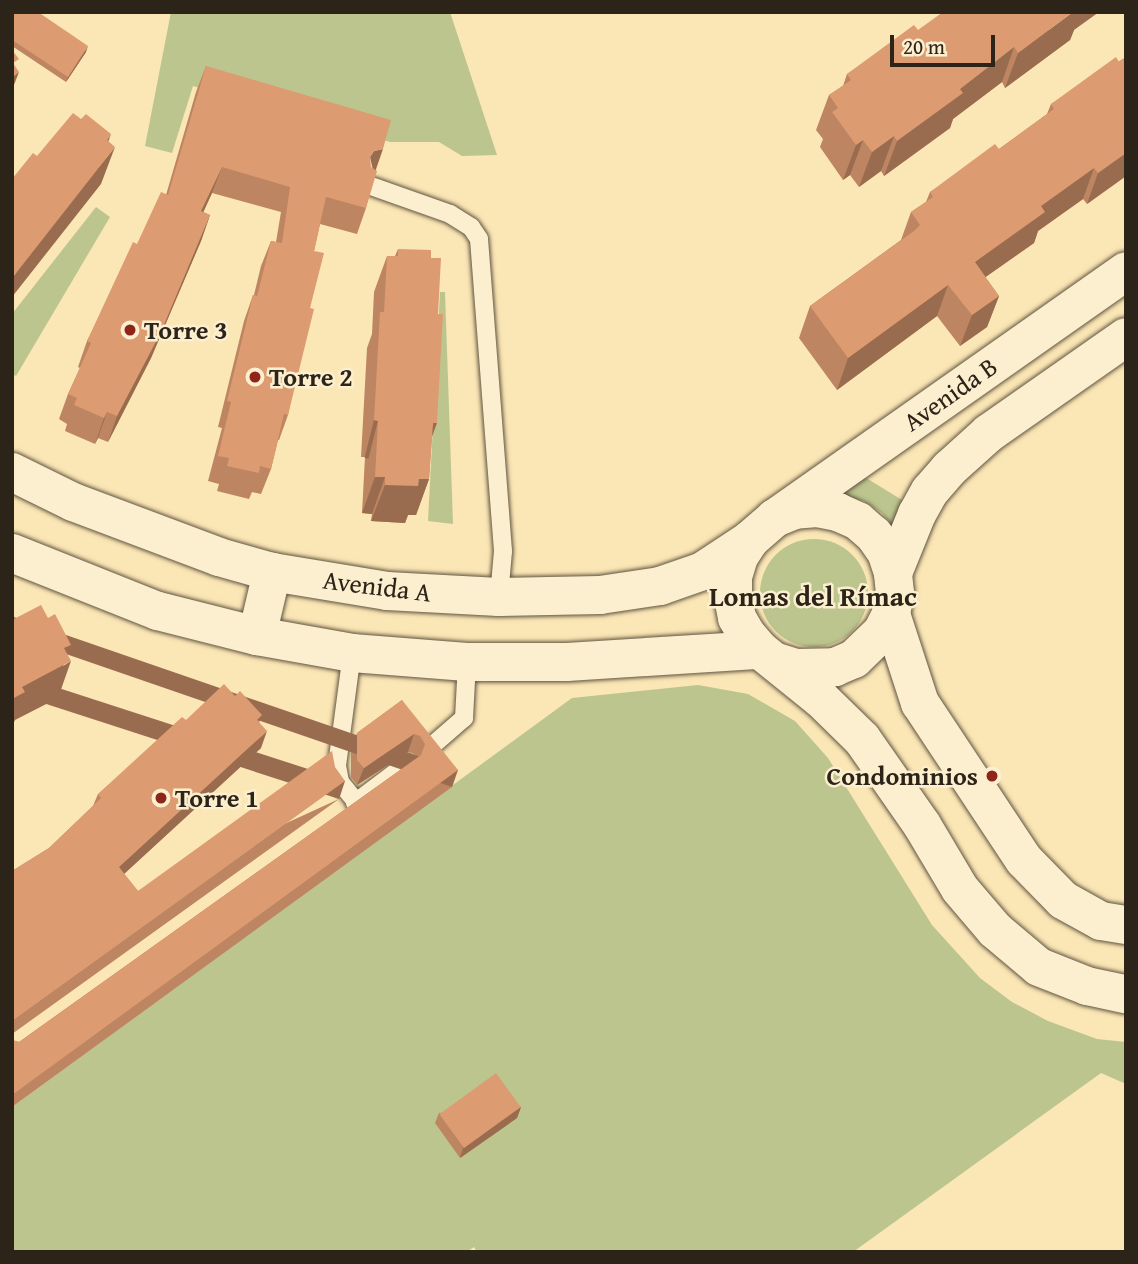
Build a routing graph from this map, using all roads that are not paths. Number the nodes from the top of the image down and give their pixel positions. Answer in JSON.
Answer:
{"nodes":[{"id":1,"x":371,"y":186,"type":"edge"},
{"id":2,"x":1126,"y":271,"type":"edge"},
{"id":3,"x":1126,"y":337,"type":"edge"},
{"id":4,"x":12,"y":472,"type":"edge"},
{"id":5,"x":762,"y":529,"type":"junction"},
{"id":6,"x":12,"y":554,"type":"edge"},
{"id":7,"x":272,"y":572,"type":"junction"},
{"id":8,"x":893,"y":573,"type":"junction"},
{"id":9,"x":499,"y":597,"type":"junction"},
{"id":10,"x":891,"y":614,"type":"junction"},
{"id":11,"x":257,"y":636,"type":"junction"},
{"id":12,"x":352,"y":653,"type":"junction"},
{"id":13,"x":769,"y":656,"type":"junction"},
{"id":14,"x":467,"y":662,"type":"junction"},
{"id":15,"x":434,"y":744,"type":"edge"},
{"id":16,"x":408,"y":763,"type":"edge"},
{"id":17,"x":1126,"y":925,"type":"edge"},
{"id":18,"x":1126,"y":994,"type":"edge"}],
"edges":[{"from":1,"to":9,"type":"lane"},
{"from":2,"to":5,"type":"main road","name":"Avenida B"},
{"from":3,"to":8,"type":"main road","name":"Avenida B"},
{"from":4,"to":7,"type":"main road","name":"Avenida A"},
{"from":5,"to":8,"type":"main road"},
{"from":5,"to":9,"type":"main road","name":"Avenida A"},
{"from":5,"to":13,"type":"main road"},
{"from":6,"to":11,"type":"main road"},
{"from":7,"to":9,"type":"main road","name":"Avenida A"},
{"from":7,"to":11,"type":"main road"},
{"from":8,"to":10,"type":"main road"},
{"from":10,"to":13,"type":"main road"},
{"from":10,"to":17,"type":"main road"},
{"from":11,"to":12,"type":"main road"},
{"from":12,"to":14,"type":"main road"},
{"from":12,"to":16,"type":"lane"},
{"from":13,"to":14,"type":"main road"},
{"from":13,"to":18,"type":"main road"},
{"from":14,"to":15,"type":"lane"}]}
